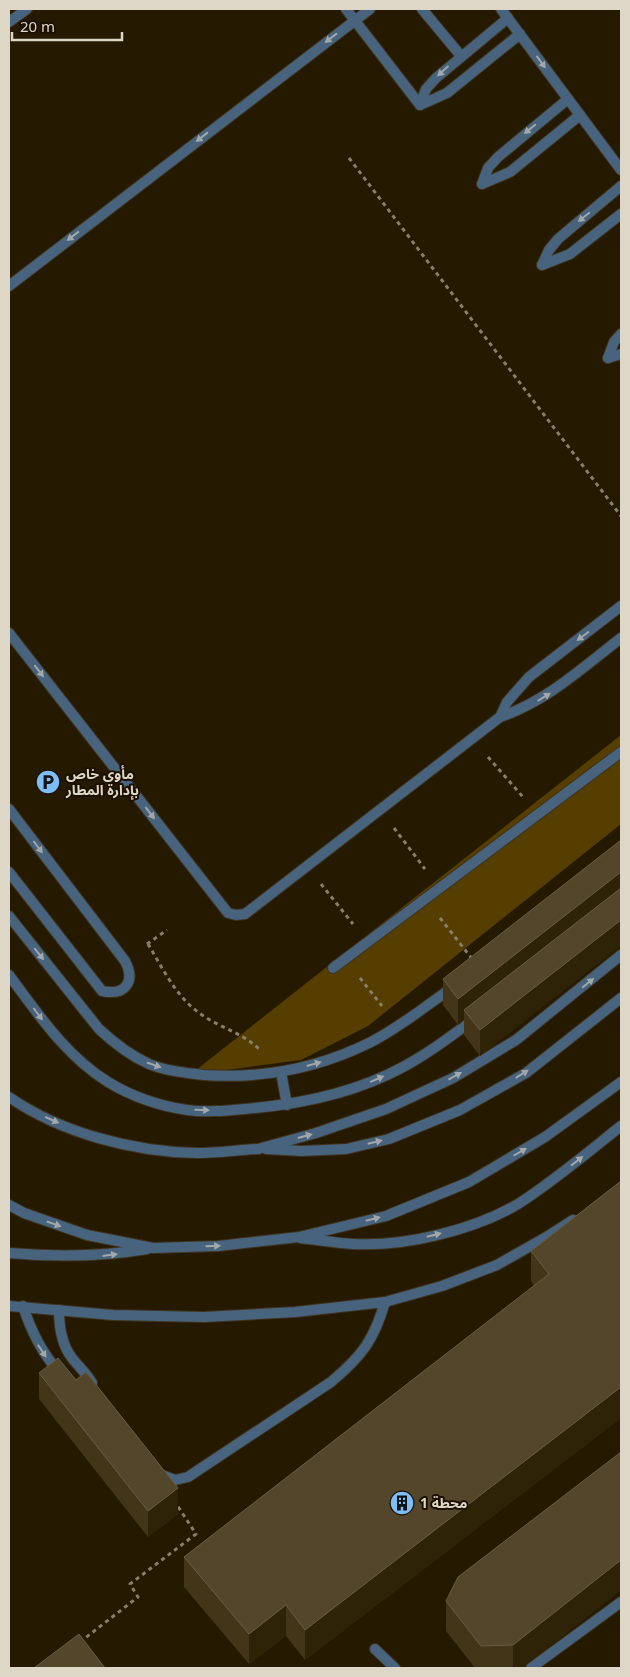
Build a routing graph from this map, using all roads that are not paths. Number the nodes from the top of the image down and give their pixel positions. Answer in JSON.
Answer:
{"nodes":[{"id":1,"x":27,"y":9,"type":"edge"},
{"id":2,"x":346,"y":9,"type":"edge"},
{"id":3,"x":370,"y":9,"type":"edge"},
{"id":4,"x":422,"y":9,"type":"edge"},
{"id":5,"x":501,"y":9,"type":"edge"},
{"id":6,"x":508,"y":18,"type":"junction"},
{"id":7,"x":355,"y":20,"type":"junction"},
{"id":8,"x":9,"y":22,"type":"edge"},
{"id":9,"x":520,"y":34,"type":"junction"},
{"id":10,"x":460,"y":56,"type":"junction"},
{"id":11,"x":568,"y":99,"type":"junction"},
{"id":12,"x":420,"y":105,"type":"junction"},
{"id":13,"x":580,"y":115,"type":"junction"},
{"id":14,"x":621,"y":170,"type":"edge"},
{"id":15,"x":621,"y":186,"type":"edge"},
{"id":16,"x":621,"y":214,"type":"edge"},
{"id":17,"x":9,"y":286,"type":"edge"},
{"id":18,"x":621,"y":334,"type":"edge"},
{"id":19,"x":621,"y":354,"type":"edge"},
{"id":20,"x":621,"y":606,"type":"edge"},
{"id":21,"x":9,"y":633,"type":"edge"},
{"id":22,"x":621,"y":638,"type":"edge"},
{"id":23,"x":500,"y":717,"type":"junction"},
{"id":24,"x":621,"y":752,"type":"edge"},
{"id":25,"x":9,"y":809,"type":"edge"},
{"id":26,"x":9,"y":872,"type":"edge"},
{"id":27,"x":9,"y":916,"type":"edge"},
{"id":28,"x":621,"y":955,"type":"edge"},
{"id":29,"x":333,"y":968,"type":"dead end"},
{"id":30,"x":479,"y":969,"type":"edge"},
{"id":31,"x":9,"y":975,"type":"edge"},
{"id":32,"x":621,"y":998,"type":"edge"},
{"id":33,"x":483,"y":1011,"type":"edge"},
{"id":34,"x":281,"y":1072,"type":"junction"},
{"id":35,"x":621,"y":1082,"type":"edge"},
{"id":36,"x":9,"y":1097,"type":"edge"},
{"id":37,"x":287,"y":1105,"type":"junction"},
{"id":38,"x":621,"y":1126,"type":"edge"},
{"id":39,"x":258,"y":1149,"type":"junction"},
{"id":40,"x":9,"y":1206,"type":"edge"},
{"id":41,"x":581,"y":1214,"type":"edge"},
{"id":42,"x":299,"y":1237,"type":"junction"},
{"id":43,"x":153,"y":1248,"type":"junction"},
{"id":44,"x":9,"y":1253,"type":"edge"},
{"id":45,"x":386,"y":1302,"type":"junction"},
{"id":46,"x":9,"y":1306,"type":"edge"},
{"id":47,"x":22,"y":1306,"type":"junction"},
{"id":48,"x":59,"y":1310,"type":"junction"},
{"id":49,"x":68,"y":1381,"type":"edge"},
{"id":50,"x":98,"y":1395,"type":"edge"},
{"id":51,"x":151,"y":1468,"type":"edge"},
{"id":52,"x":621,"y":1602,"type":"edge"},
{"id":53,"x":375,"y":1649,"type":"dead end"},
{"id":54,"x":396,"y":1668,"type":"edge"},
{"id":55,"x":531,"y":1668,"type":"edge"}],
"edges":[{"from":1,"to":8,"type":"street"},
{"from":2,"to":7,"type":"street"},
{"from":3,"to":7,"type":"street"},
{"from":4,"to":10,"type":"street"},
{"from":5,"to":6,"type":"street"},
{"from":6,"to":9,"type":"street"},
{"from":6,"to":10,"type":"street"},
{"from":7,"to":12,"type":"street"},
{"from":7,"to":17,"type":"street","one_way":true},
{"from":9,"to":11,"type":"street","one_way":true},
{"from":9,"to":12,"type":"street"},
{"from":10,"to":12,"type":"street","one_way":true},
{"from":11,"to":13,"type":"street"},
{"from":11,"to":13,"type":"street","one_way":true},
{"from":13,"to":14,"type":"street"},
{"from":15,"to":16,"type":"street","one_way":true},
{"from":18,"to":19,"type":"street"},
{"from":20,"to":23,"type":"street","one_way":true},
{"from":21,"to":23,"type":"street","one_way":true},
{"from":23,"to":22,"type":"street","one_way":true},
{"from":24,"to":29,"type":"street"},
{"from":25,"to":26,"type":"street","one_way":true},
{"from":27,"to":34,"type":"street","one_way":true},
{"from":39,"to":28,"type":"street","one_way":true},
{"from":34,"to":30,"type":"street","one_way":true},
{"from":31,"to":37,"type":"street","one_way":true},
{"from":39,"to":32,"type":"street","one_way":true},
{"from":37,"to":33,"type":"street","one_way":true},
{"from":34,"to":37,"type":"street"},
{"from":42,"to":35,"type":"street","one_way":true},
{"from":36,"to":39,"type":"street","one_way":true},
{"from":42,"to":38,"type":"street","one_way":true},
{"from":40,"to":43,"type":"street","one_way":true},
{"from":41,"to":45,"type":"street"},
{"from":43,"to":42,"type":"street","one_way":true},
{"from":44,"to":43,"type":"street","one_way":true},
{"from":45,"to":48,"type":"street"},
{"from":45,"to":51,"type":"street"},
{"from":46,"to":47,"type":"street"},
{"from":47,"to":48,"type":"street"},
{"from":47,"to":49,"type":"street","one_way":true},
{"from":48,"to":50,"type":"street"},
{"from":52,"to":55,"type":"street"},
{"from":53,"to":54,"type":"street"}]}
